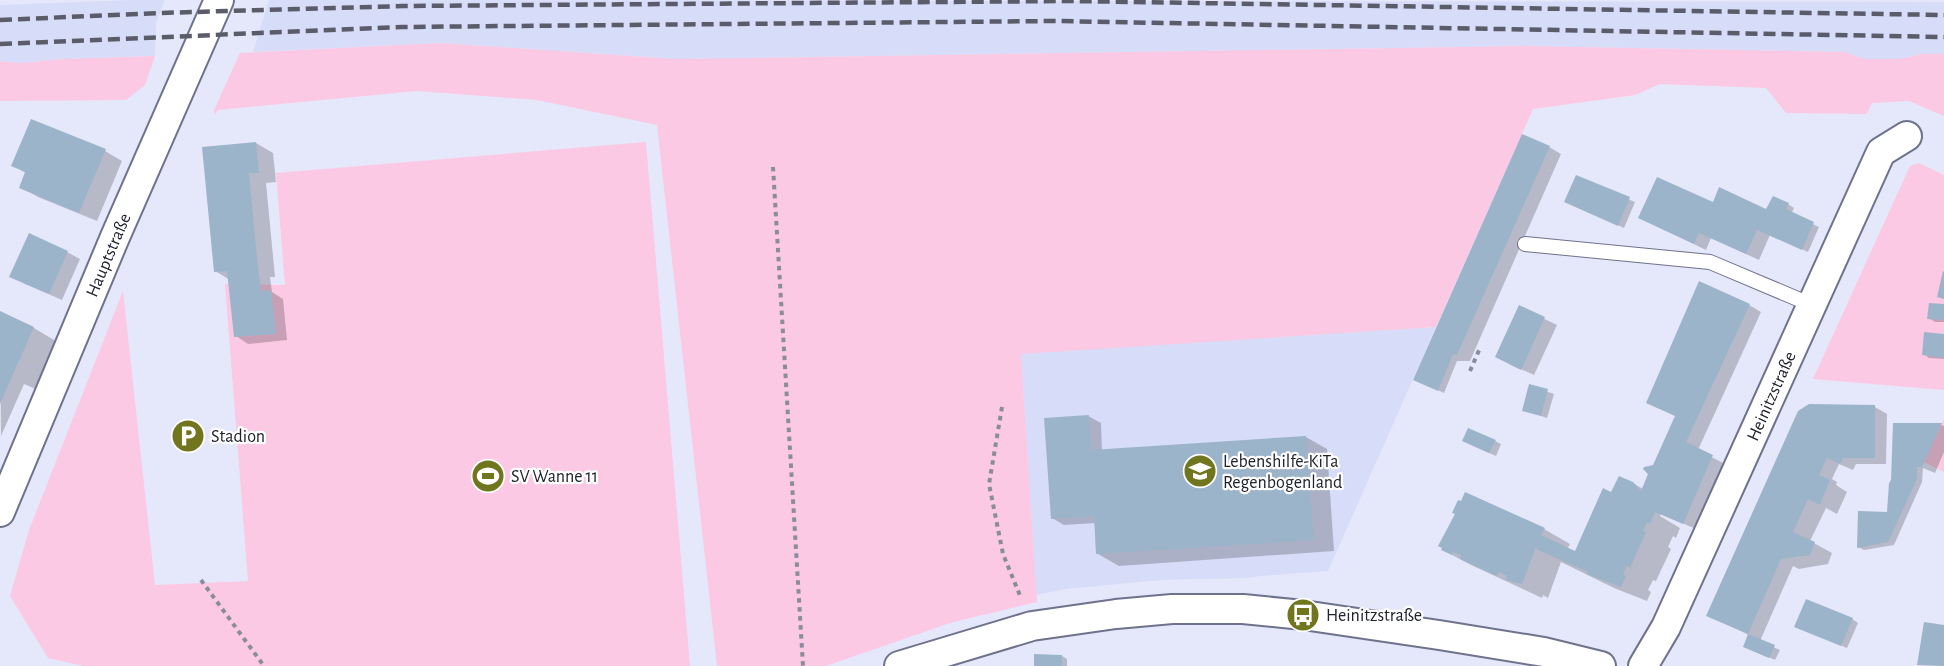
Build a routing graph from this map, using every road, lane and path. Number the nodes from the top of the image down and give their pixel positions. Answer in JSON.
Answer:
{"nodes":[{"id":1,"x":219,"y":0,"type":"edge"},
{"id":2,"x":1907,"y":136,"type":"dead end"},
{"id":3,"x":772,"y":166,"type":"dead end"},
{"id":4,"x":1525,"y":244,"type":"dead end"},
{"id":5,"x":1812,"y":305,"type":"junction"},
{"id":6,"x":1480,"y":348,"type":"dead end"},
{"id":7,"x":1470,"y":371,"type":"dead end"},
{"id":8,"x":1002,"y":407,"type":"dead end"},
{"id":9,"x":0,"y":512,"type":"edge"},
{"id":10,"x":201,"y":580,"type":"dead end"},
{"id":11,"x":1032,"y":626,"type":"junction"},
{"id":12,"x":264,"y":666,"type":"edge"},
{"id":13,"x":803,"y":666,"type":"edge"},
{"id":14,"x":899,"y":666,"type":"edge"},
{"id":15,"x":1601,"y":666,"type":"edge"},
{"id":16,"x":1643,"y":666,"type":"edge"}],
"edges":[{"from":1,"to":9,"type":"street","name":"Hauptstraße"},
{"from":2,"to":5,"type":"street","name":"Heinitzstraße"},
{"from":3,"to":13,"type":"path"},
{"from":4,"to":5,"type":"lane"},
{"from":5,"to":16,"type":"street","name":"Heinitzstraße"},
{"from":6,"to":7,"type":"path"},
{"from":8,"to":11,"type":"path"},
{"from":10,"to":12,"type":"path"},
{"from":11,"to":14,"type":"street"},
{"from":11,"to":15,"type":"street"}]}
